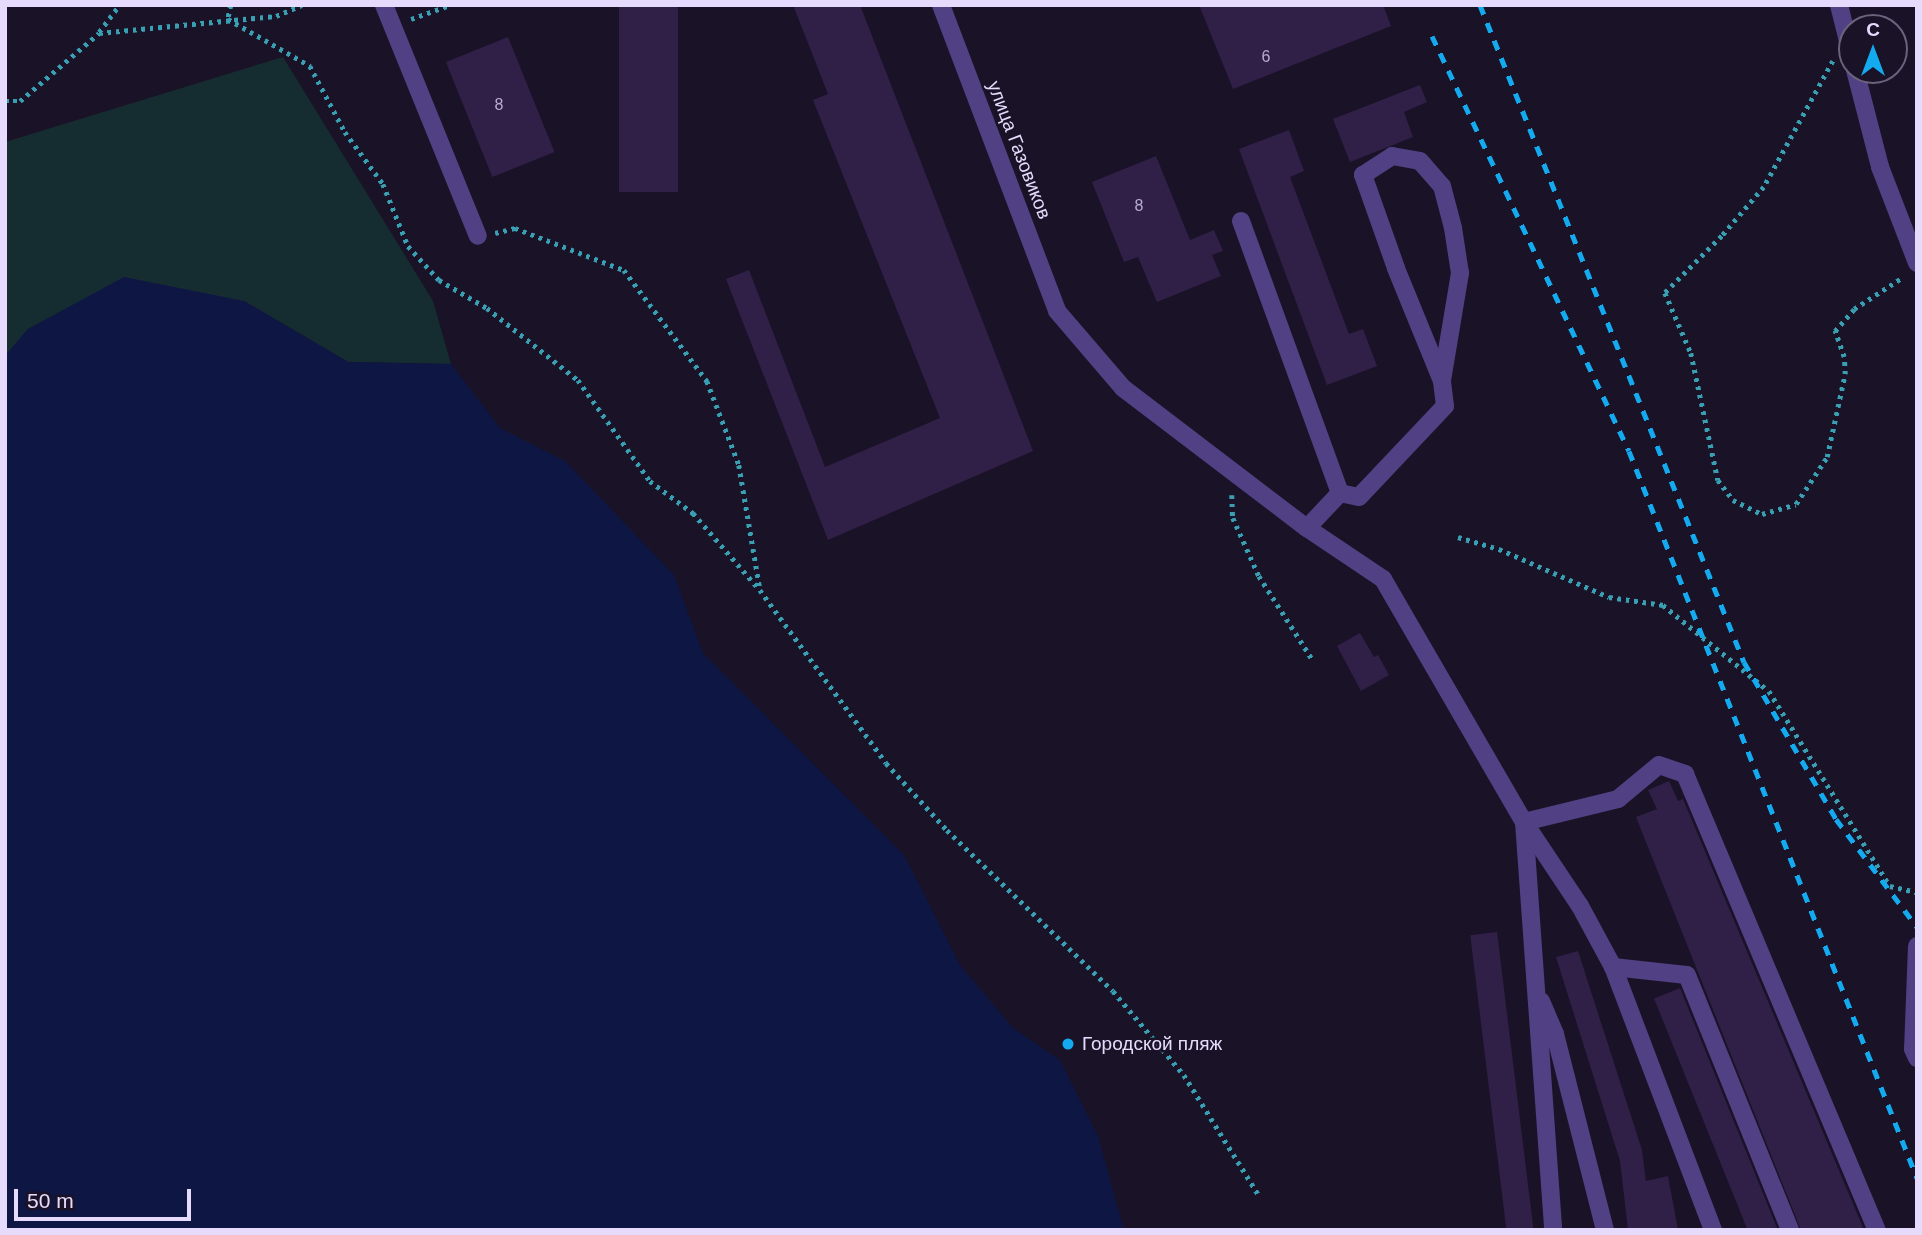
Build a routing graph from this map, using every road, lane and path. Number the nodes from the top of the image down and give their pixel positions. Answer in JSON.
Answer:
{"nodes":[{"id":1,"x":119,"y":5,"type":"edge"},
{"id":2,"x":231,"y":5,"type":"edge"},
{"id":3,"x":302,"y":5,"type":"edge"},
{"id":4,"x":384,"y":5,"type":"edge"},
{"id":5,"x":450,"y":5,"type":"edge"},
{"id":6,"x":941,"y":5,"type":"edge"},
{"id":7,"x":228,"y":19,"type":"junction"},
{"id":8,"x":395,"y":25,"type":"junction"},
{"id":9,"x":99,"y":33,"type":"junction"},
{"id":10,"x":1838,"y":52,"type":"edge"},
{"id":11,"x":1859,"y":84,"type":"edge"},
{"id":12,"x":5,"y":101,"type":"edge"},
{"id":13,"x":1241,"y":222,"type":"dead end"},
{"id":14,"x":478,"y":236,"type":"joint"},
{"id":15,"x":1911,"y":269,"type":"edge"},
{"id":16,"x":1442,"y":382,"type":"junction"},
{"id":17,"x":1232,"y":471,"type":"junction"},
{"id":18,"x":1340,"y":493,"type":"junction"},
{"id":19,"x":1307,"y":528,"type":"junction"},
{"id":20,"x":1458,"y":537,"type":"dead end"},
{"id":21,"x":760,"y":590,"type":"junction"},
{"id":22,"x":1312,"y":659,"type":"dead end"},
{"id":23,"x":1524,"y":822,"type":"junction"},
{"id":24,"x":1917,"y":892,"type":"edge"},
{"id":25,"x":1917,"y":946,"type":"edge"},
{"id":26,"x":1613,"y":967,"type":"junction"},
{"id":27,"x":1536,"y":988,"type":"junction"},
{"id":28,"x":1917,"y":1058,"type":"edge"},
{"id":29,"x":1260,"y":1197,"type":"dead end"},
{"id":30,"x":1553,"y":1230,"type":"edge"},
{"id":31,"x":1605,"y":1230,"type":"edge"},
{"id":32,"x":1713,"y":1230,"type":"edge"},
{"id":33,"x":1790,"y":1230,"type":"edge"},
{"id":34,"x":1877,"y":1230,"type":"edge"}],
"edges":[{"from":1,"to":9,"type":"path"},
{"from":2,"to":7,"type":"path"},
{"from":3,"to":7,"type":"path"},
{"from":4,"to":8,"type":"street"},
{"from":5,"to":8,"type":"path"},
{"from":6,"to":17,"type":"street","name":"улица Газовиков"},
{"from":7,"to":9,"type":"path"},
{"from":7,"to":21,"type":"path"},
{"from":8,"to":14,"type":"street"},
{"from":9,"to":12,"type":"path"},
{"from":10,"to":15,"type":"path"},
{"from":11,"to":15,"type":"street"},
{"from":13,"to":18,"type":"street"},
{"from":14,"to":21,"type":"path"},
{"from":16,"to":16,"type":"street"},
{"from":16,"to":18,"type":"street"},
{"from":17,"to":19,"type":"street","name":"улица Газовиков"},
{"from":17,"to":22,"type":"path"},
{"from":18,"to":19,"type":"street"},
{"from":19,"to":23,"type":"street","name":"улица Газовиков"},
{"from":20,"to":24,"type":"path"},
{"from":21,"to":29,"type":"path"},
{"from":23,"to":26,"type":"street","name":"улица Газовиков"},
{"from":23,"to":27,"type":"street"},
{"from":23,"to":34,"type":"street"},
{"from":25,"to":28,"type":"street"},
{"from":26,"to":32,"type":"street","name":"улица Газовиков"},
{"from":26,"to":33,"type":"street"},
{"from":27,"to":30,"type":"street"},
{"from":27,"to":31,"type":"street"}]}
